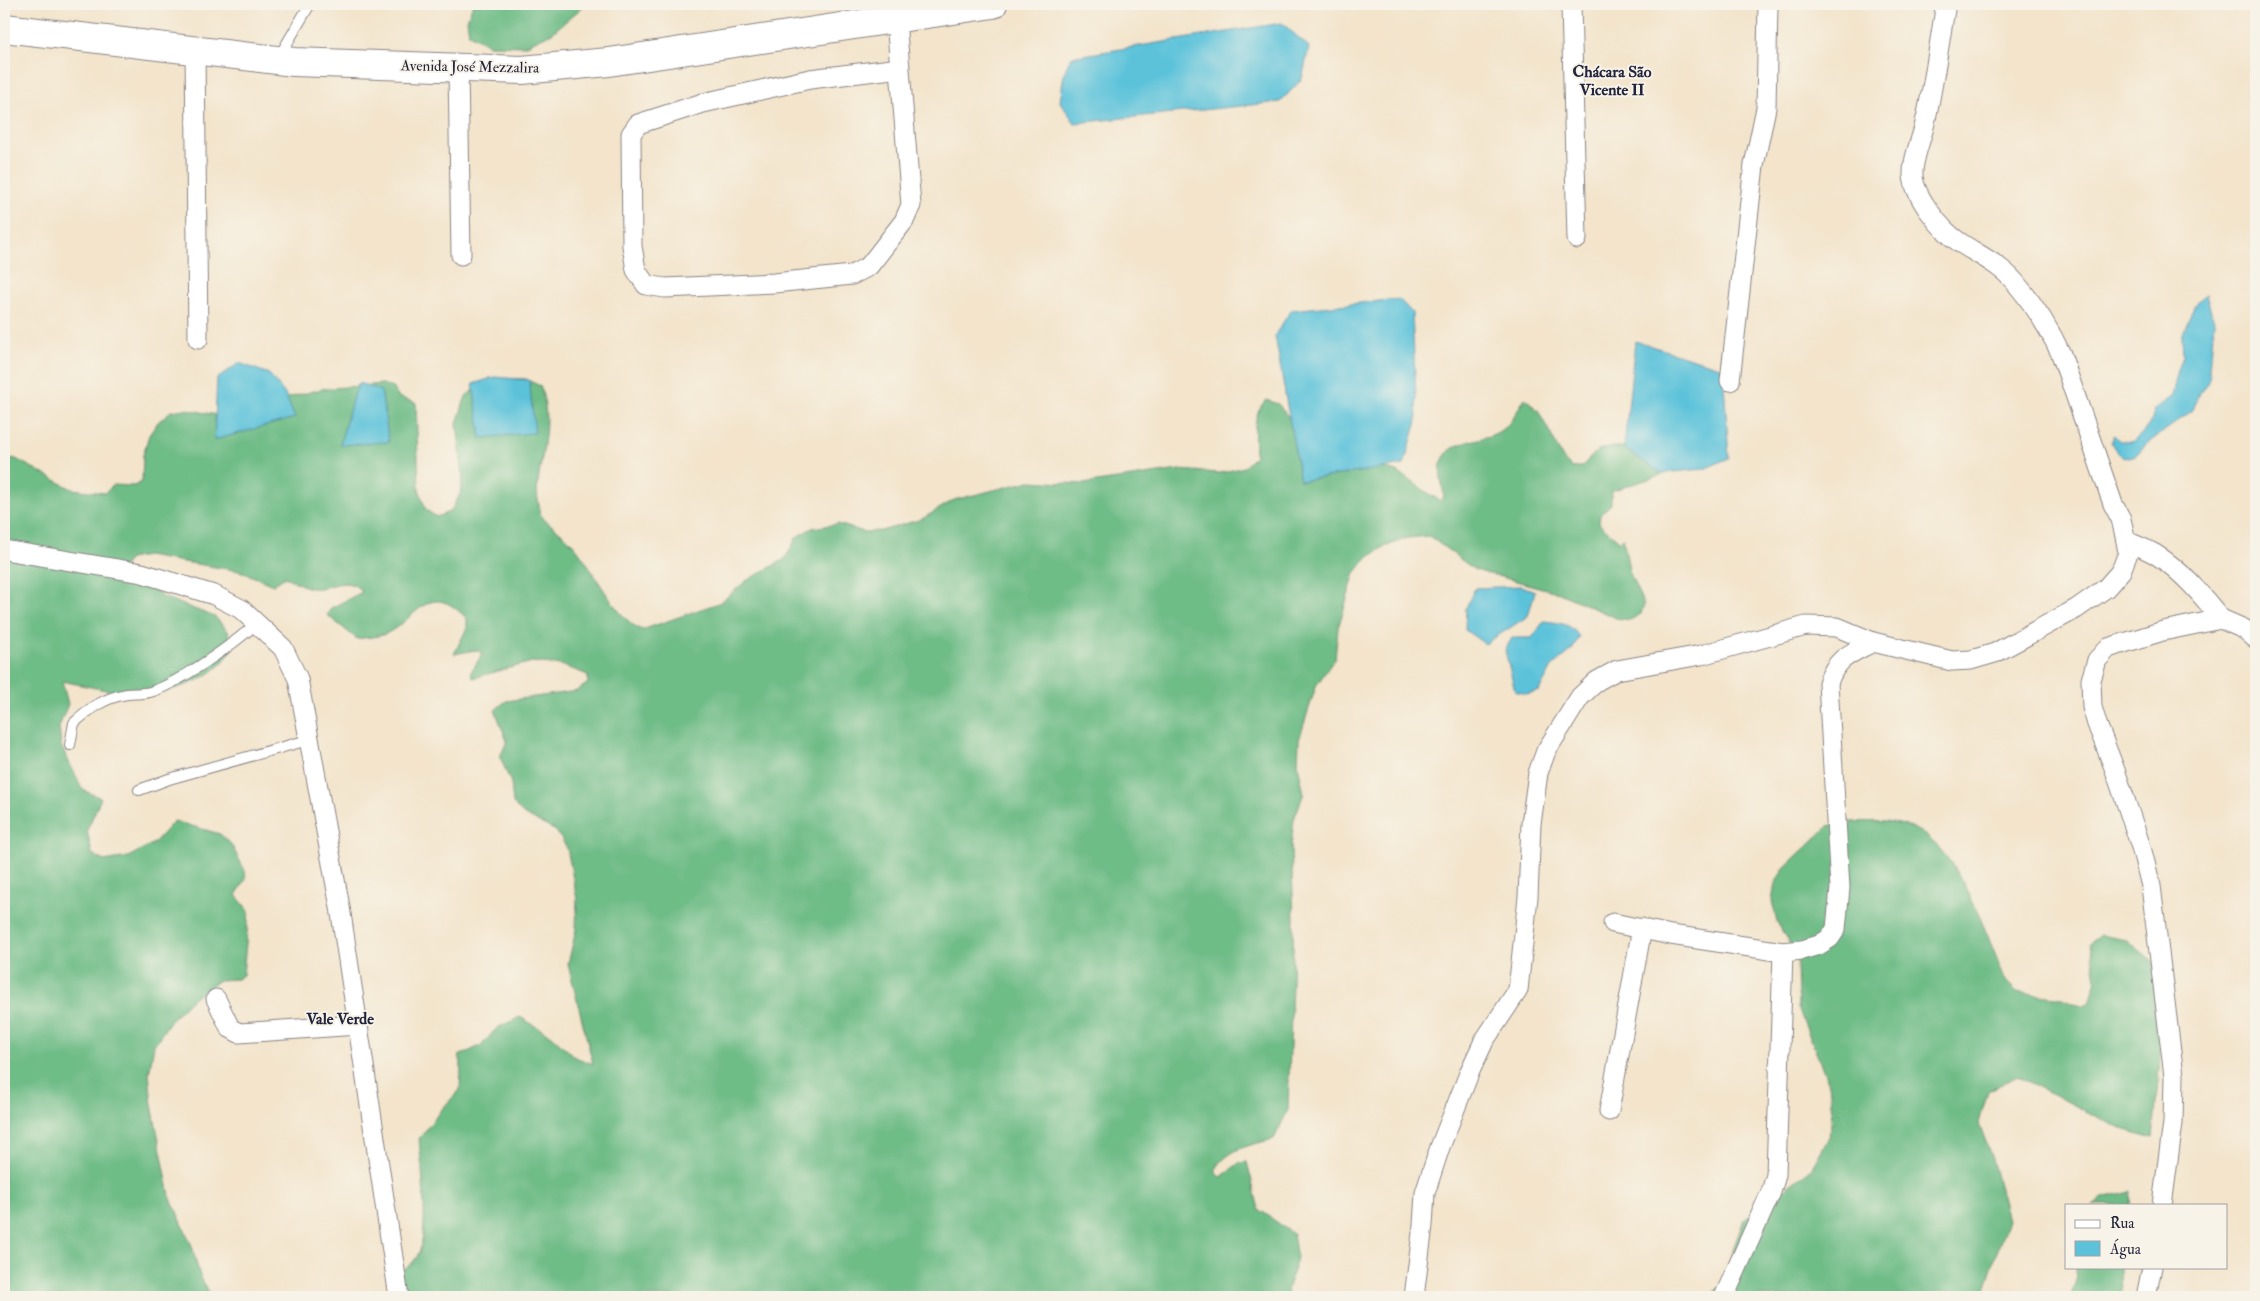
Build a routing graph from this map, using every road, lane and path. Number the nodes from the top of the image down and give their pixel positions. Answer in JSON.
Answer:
{"nodes":[{"id":1,"x":310,"y":4,"type":"edge"},
{"id":2,"x":993,"y":4,"type":"edge"},
{"id":3,"x":1571,"y":4,"type":"edge"},
{"id":4,"x":1768,"y":4,"type":"edge"},
{"id":5,"x":1946,"y":4,"type":"edge"},
{"id":6,"x":896,"y":20,"type":"junction"},
{"id":7,"x":4,"y":28,"type":"edge"},
{"id":8,"x":195,"y":51,"type":"junction"},
{"id":9,"x":277,"y":60,"type":"junction"},
{"id":10,"x":900,"y":68,"type":"junction"},
{"id":11,"x":458,"y":69,"type":"junction"},
{"id":12,"x":1577,"y":239,"type":"dead end"},
{"id":13,"x":461,"y":255,"type":"dead end"},
{"id":14,"x":198,"y":339,"type":"dead end"},
{"id":15,"x":1730,"y":381,"type":"dead end"},
{"id":16,"x":2126,"y":541,"type":"junction"},
{"id":17,"x":4,"y":550,"type":"edge"},
{"id":18,"x":2221,"y":619,"type":"junction"},
{"id":19,"x":257,"y":623,"type":"junction"},
{"id":20,"x":2256,"y":639,"type":"edge"},
{"id":21,"x":1874,"y":642,"type":"junction"},
{"id":22,"x":308,"y":740,"type":"junction"},
{"id":23,"x":70,"y":746,"type":"dead end"},
{"id":24,"x":138,"y":790,"type":"dead end"},
{"id":25,"x":1613,"y":923,"type":"dead end"},
{"id":26,"x":1642,"y":928,"type":"junction"},
{"id":27,"x":1783,"y":952,"type":"junction"},
{"id":28,"x":216,"y":999,"type":"dead end"},
{"id":29,"x":358,"y":1025,"type":"junction"},
{"id":30,"x":1609,"y":1111,"type":"dead end"},
{"id":31,"x":2162,"y":1204,"type":"edge"},
{"id":32,"x":2152,"y":1268,"type":"edge"},
{"id":33,"x":399,"y":1297,"type":"edge"},
{"id":34,"x":1414,"y":1297,"type":"edge"},
{"id":35,"x":1724,"y":1297,"type":"edge"},
{"id":36,"x":2146,"y":1297,"type":"edge"}],
"edges":[{"from":1,"to":9,"type":"lane"},
{"from":2,"to":6,"type":"main road","name":"Avenida José Mezzalira"},
{"from":3,"to":12,"type":"street"},
{"from":4,"to":15,"type":"street"},
{"from":5,"to":16,"type":"street"},
{"from":6,"to":10,"type":"street"},
{"from":6,"to":11,"type":"main road","name":"Avenida José Mezzalira"},
{"from":7,"to":8,"type":"main road","name":"Avenida José Mezzalira"},
{"from":8,"to":9,"type":"main road","name":"Avenida José Mezzalira"},
{"from":8,"to":14,"type":"street"},
{"from":9,"to":11,"type":"main road","name":"Avenida José Mezzalira"},
{"from":10,"to":10,"type":"street"},
{"from":11,"to":13,"type":"street"},
{"from":16,"to":18,"type":"street"},
{"from":16,"to":21,"type":"street"},
{"from":17,"to":19,"type":"street"},
{"from":18,"to":20,"type":"street"},
{"from":18,"to":31,"type":"street"},
{"from":19,"to":22,"type":"street"},
{"from":19,"to":23,"type":"lane"},
{"from":21,"to":27,"type":"street"},
{"from":21,"to":34,"type":"street"},
{"from":22,"to":24,"type":"lane"},
{"from":22,"to":29,"type":"street"},
{"from":25,"to":26,"type":"street"},
{"from":26,"to":27,"type":"street"},
{"from":26,"to":30,"type":"street"},
{"from":27,"to":35,"type":"street"},
{"from":28,"to":29,"type":"street"},
{"from":29,"to":33,"type":"street"},
{"from":32,"to":36,"type":"street"}]}
